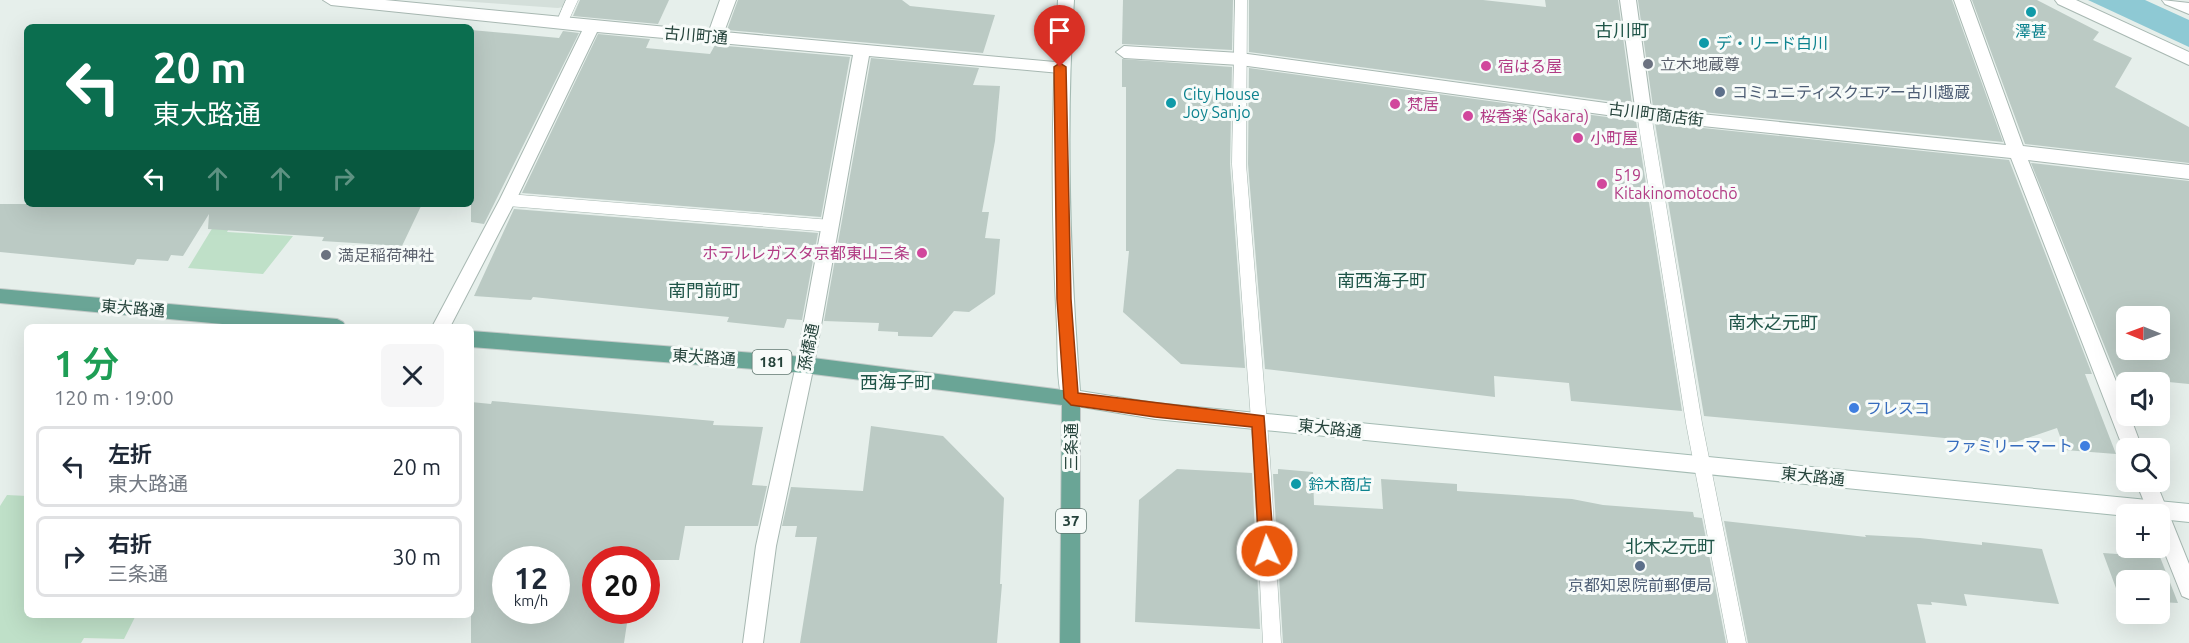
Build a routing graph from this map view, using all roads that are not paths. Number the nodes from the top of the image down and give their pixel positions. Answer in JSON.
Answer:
{"nodes":[{"id":1,"x":331,"y":0,"type":"edge"},
{"id":2,"x":572,"y":0,"type":"edge"},
{"id":3,"x":728,"y":0,"type":"edge"},
{"id":4,"x":1066,"y":0,"type":"edge"},
{"id":5,"x":1241,"y":0,"type":"edge"},
{"id":6,"x":1628,"y":0,"type":"edge"},
{"id":7,"x":1962,"y":0,"type":"edge"},
{"id":8,"x":2063,"y":0,"type":"edge"},
{"id":9,"x":2170,"y":0,"type":"edge"},
{"id":10,"x":2189,"y":9,"type":"edge"},
{"id":11,"x":562,"y":23,"type":"junction"},
{"id":12,"x":592,"y":26,"type":"junction"},
{"id":13,"x":714,"y":37,"type":"junction"},
{"id":14,"x":862,"y":50,"type":"junction"},
{"id":15,"x":1124,"y":52,"type":"dead end"},
{"id":16,"x":1240,"y":59,"type":"junction"},
{"id":17,"x":2189,"y":59,"type":"edge"},
{"id":18,"x":1060,"y":67,"type":"junction"},
{"id":19,"x":1644,"y":114,"type":"junction"},
{"id":20,"x":2017,"y":152,"type":"junction"},
{"id":21,"x":2189,"y":172,"type":"edge"},
{"id":22,"x":508,"y":200,"type":"junction"},
{"id":23,"x":831,"y":226,"type":"junction"},
{"id":24,"x":0,"y":297,"type":"edge"},
{"id":25,"x":303,"y":324,"type":"edge"},
{"id":26,"x":443,"y":324,"type":"edge"},
{"id":27,"x":474,"y":339,"type":"edge"},
{"id":28,"x":805,"y":364,"type":"junction"},
{"id":29,"x":1071,"y":398,"type":"junction"},
{"id":30,"x":1259,"y":421,"type":"junction"},
{"id":31,"x":2129,"y":438,"type":"edge"},
{"id":32,"x":1702,"y":465,"type":"junction"},
{"id":33,"x":2116,"y":509,"type":"edge"},
{"id":34,"x":2189,"y":513,"type":"edge"},
{"id":35,"x":2170,"y":514,"type":"edge"},
{"id":36,"x":2170,"y":542,"type":"edge"},
{"id":37,"x":2189,"y":590,"type":"edge"},
{"id":38,"x":753,"y":643,"type":"edge"},
{"id":39,"x":1070,"y":643,"type":"edge"},
{"id":40,"x":1272,"y":643,"type":"edge"},
{"id":41,"x":1737,"y":643,"type":"edge"}],
"edges":[{"from":1,"to":11,"type":"street","name":"古川町通"},
{"from":2,"to":11,"type":"lane"},
{"from":3,"to":13,"type":"street"},
{"from":4,"to":18,"type":"street","name":"三条通"},
{"from":5,"to":16,"type":"lane"},
{"from":6,"to":19,"type":"street"},
{"from":7,"to":20,"type":"street"},
{"from":8,"to":17,"type":"street"},
{"from":9,"to":10,"type":"street"},
{"from":11,"to":12,"type":"street","name":"古川町通"},
{"from":12,"to":13,"type":"street","name":"古川町通"},
{"from":12,"to":22,"type":"street"},
{"from":13,"to":14,"type":"street","name":"古川町通"},
{"from":14,"to":18,"type":"street","name":"古川町通"},
{"from":14,"to":23,"type":"street","name":"孫橋通"},
{"from":15,"to":16,"type":"street","name":"古川町商店街"},
{"from":16,"to":19,"type":"street","name":"古川町商店街"},
{"from":16,"to":30,"type":"lane"},
{"from":18,"to":29,"type":"street","name":"三条通"},
{"from":19,"to":20,"type":"street","name":"古川町商店街"},
{"from":19,"to":32,"type":"lane"},
{"from":20,"to":21,"type":"street","name":"古川町商店街"},
{"from":20,"to":31,"type":"street"},
{"from":22,"to":23,"type":"lane"},
{"from":22,"to":26,"type":"street"},
{"from":23,"to":28,"type":"street","name":"孫橋通"},
{"from":24,"to":25,"type":"main road","name":"東大路通"},
{"from":27,"to":28,"type":"main road","name":"東大路通","number":"181"},
{"from":28,"to":29,"type":"main road","name":"東大路通","number":"181"},
{"from":28,"to":38,"type":"street","name":"孫橋通"},
{"from":29,"to":30,"type":"street","name":"東大路通"},
{"from":29,"to":39,"type":"main road","name":"三条通","number":"37"},
{"from":30,"to":32,"type":"street","name":"東大路通"},
{"from":30,"to":40,"type":"lane"},
{"from":32,"to":33,"type":"street","name":"東大路通"},
{"from":32,"to":41,"type":"lane"},
{"from":34,"to":35,"type":"street","name":"東大路通"},
{"from":36,"to":37,"type":"street"}]}
